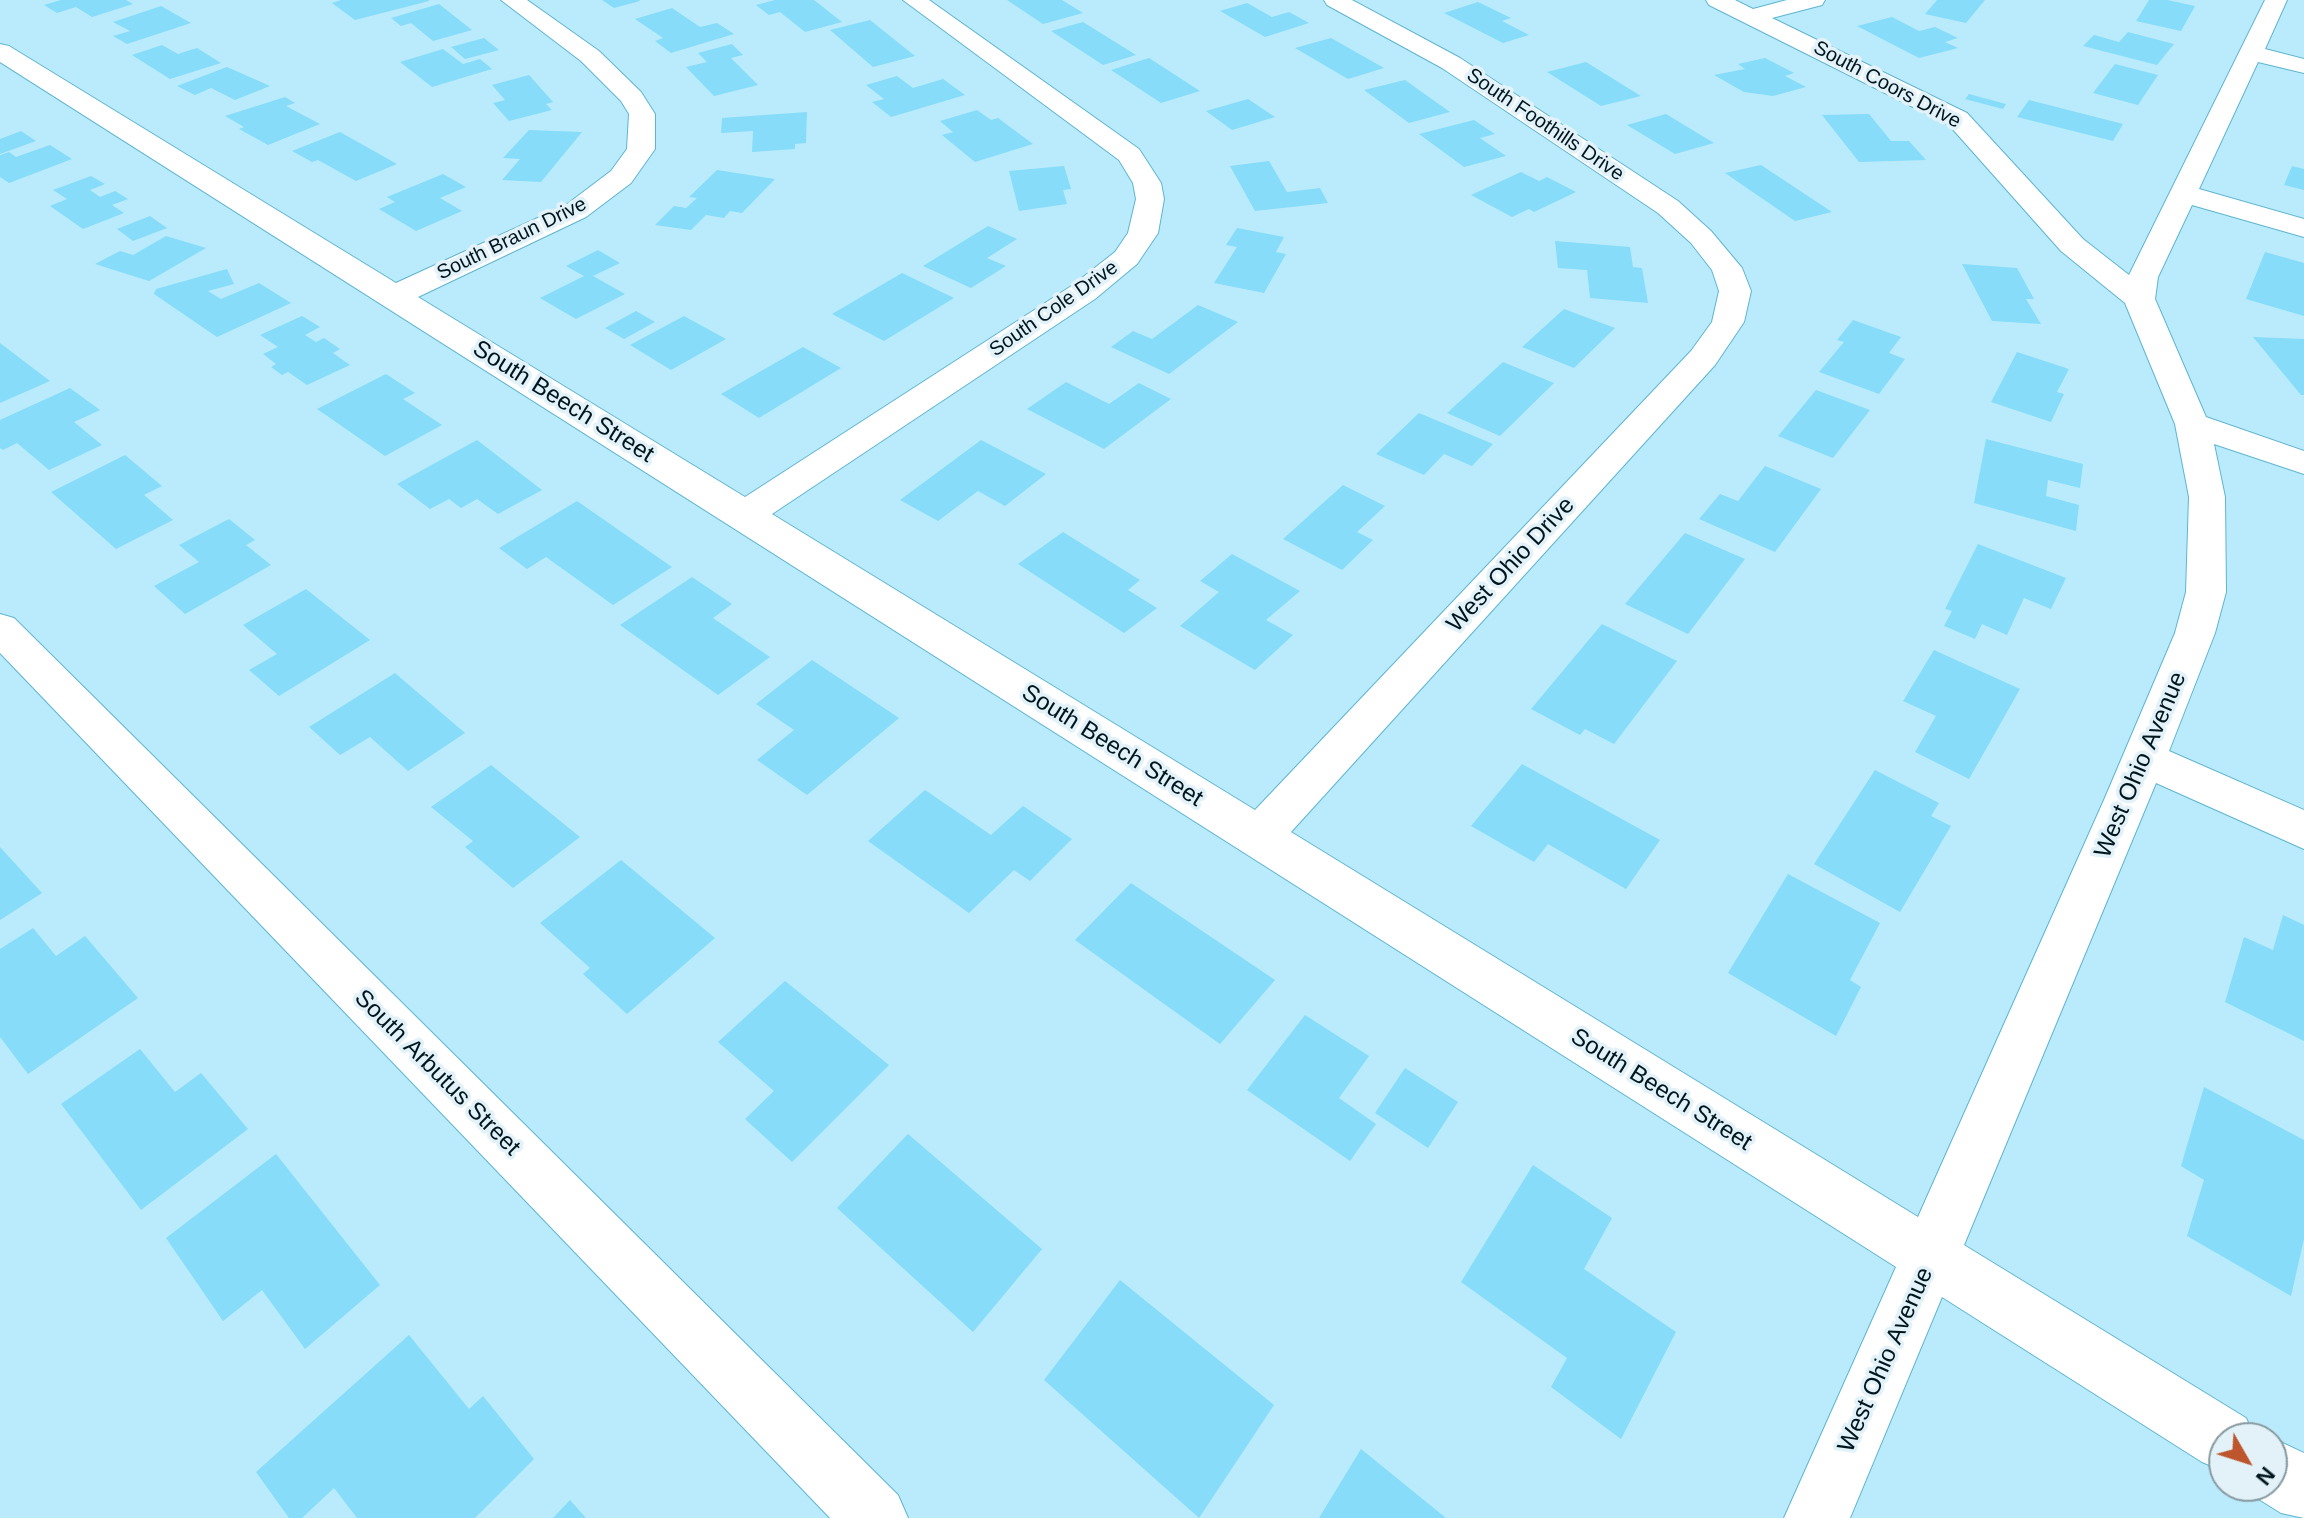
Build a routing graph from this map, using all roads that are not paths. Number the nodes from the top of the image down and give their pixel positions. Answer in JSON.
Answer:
{"nodes":[{"id":1,"x":512,"y":0,"type":"edge"},
{"id":2,"x":914,"y":0,"type":"edge"},
{"id":3,"x":1335,"y":0,"type":"edge"},
{"id":4,"x":1717,"y":0,"type":"edge"},
{"id":5,"x":1814,"y":0,"type":"edge"},
{"id":6,"x":2276,"y":0,"type":"edge"},
{"id":7,"x":1753,"y":16,"type":"junction"},
{"id":8,"x":0,"y":51,"type":"edge"},
{"id":9,"x":2251,"y":53,"type":"junction"},
{"id":10,"x":2304,"y":66,"type":"edge"},
{"id":11,"x":2185,"y":194,"type":"junction"},
{"id":12,"x":2304,"y":228,"type":"edge"},
{"id":13,"x":1733,"y":278,"type":"joint"},
{"id":14,"x":394,"y":296,"type":"junction"},
{"id":15,"x":2139,"y":299,"type":"junction"},
{"id":16,"x":2192,"y":424,"type":"junction"},
{"id":17,"x":2304,"y":463,"type":"edge"},
{"id":18,"x":744,"y":515,"type":"junction"},
{"id":19,"x":0,"y":628,"type":"edge"},
{"id":20,"x":2145,"y":759,"type":"junction"},
{"id":21,"x":2304,"y":830,"type":"edge"},
{"id":22,"x":1258,"y":837,"type":"junction"},
{"id":23,"x":1930,"y":1258,"type":"junction"},
{"id":24,"x":2208,"y":1430,"type":"edge"},
{"id":25,"x":875,"y":1518,"type":"edge"},
{"id":26,"x":1817,"y":1518,"type":"edge"}],
"edges":[{"from":1,"to":14,"type":"street","name":"South Braun Drive"},
{"from":2,"to":18,"type":"street","name":"South Cole Drive"},
{"from":3,"to":13,"type":"street","name":"South Foothills Drive"},
{"from":4,"to":7,"type":"street","name":"South Coors Drive"},
{"from":5,"to":7,"type":"street"},
{"from":6,"to":9,"type":"street"},
{"from":7,"to":15,"type":"street","name":"South Coors Drive"},
{"from":8,"to":14,"type":"street","name":"South Beech Street"},
{"from":9,"to":10,"type":"street"},
{"from":9,"to":11,"type":"street"},
{"from":11,"to":12,"type":"street"},
{"from":11,"to":15,"type":"street"},
{"from":13,"to":22,"type":"street","name":"West Ohio Drive"},
{"from":14,"to":18,"type":"street","name":"South Beech Street"},
{"from":15,"to":16,"type":"street","name":"West Ohio Avenue"},
{"from":16,"to":17,"type":"street"},
{"from":16,"to":20,"type":"street","name":"West Ohio Avenue"},
{"from":18,"to":22,"type":"street","name":"South Beech Street"},
{"from":19,"to":25,"type":"street","name":"South Arbutus Street"},
{"from":20,"to":21,"type":"street"},
{"from":20,"to":23,"type":"street","name":"West Ohio Avenue"},
{"from":22,"to":23,"type":"street","name":"South Beech Street"},
{"from":23,"to":24,"type":"street","name":"South Beech Street"},
{"from":23,"to":26,"type":"street","name":"West Ohio Avenue"}]}
